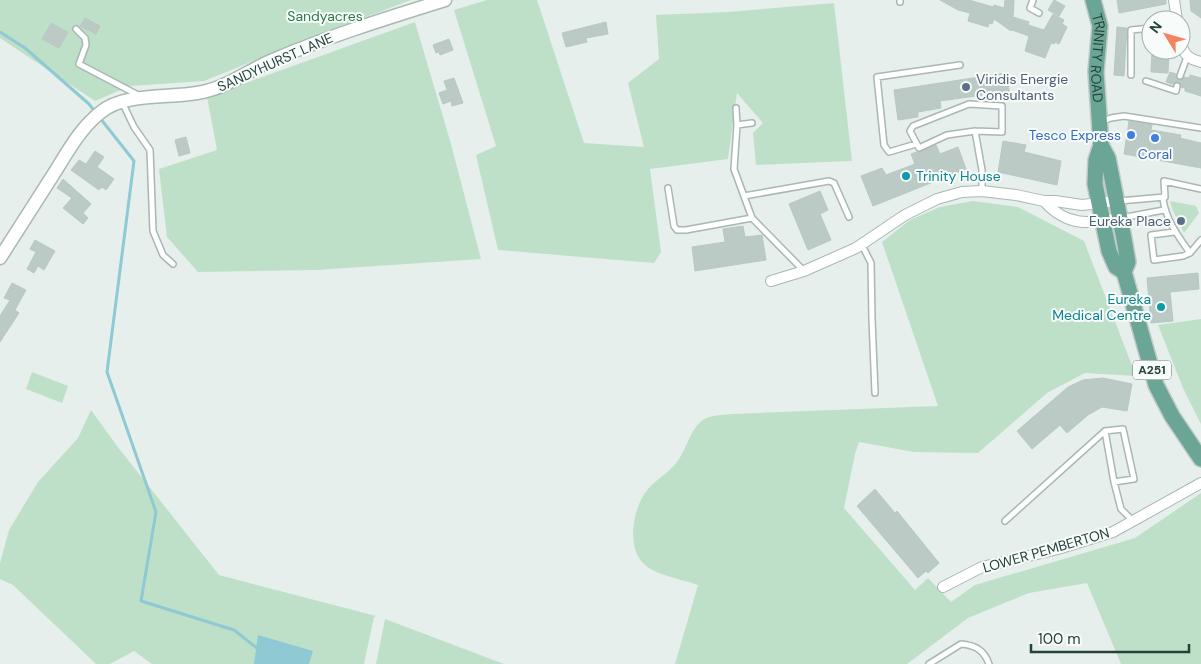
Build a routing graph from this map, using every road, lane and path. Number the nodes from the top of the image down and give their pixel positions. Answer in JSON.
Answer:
{"nodes":[{"id":1,"x":445,"y":0,"type":"edge"},
{"id":2,"x":1033,"y":0,"type":"edge"},
{"id":3,"x":1093,"y":0,"type":"edge"},
{"id":4,"x":1040,"y":13,"type":"dead end"},
{"id":5,"x":76,"y":29,"type":"dead end"},
{"id":6,"x":1141,"y":29,"type":"edge"},
{"id":7,"x":1186,"y":60,"type":"edge"},
{"id":8,"x":960,"y":65,"type":"dead end"},
{"id":9,"x":1131,"y":75,"type":"dead end"},
{"id":10,"x":1180,"y":76,"type":"dead end"},
{"id":11,"x":1146,"y":81,"type":"dead end"},
{"id":12,"x":1177,"y":86,"type":"dead end"},
{"id":13,"x":145,"y":98,"type":"junction"},
{"id":14,"x":122,"y":102,"type":"junction"},
{"id":15,"x":736,"y":108,"type":"dead end"},
{"id":16,"x":752,"y":123,"type":"dead end"},
{"id":17,"x":1100,"y":123,"type":"junction"},
{"id":18,"x":737,"y":125,"type":"junction"},
{"id":19,"x":1201,"y":128,"type":"edge"},
{"id":20,"x":974,"y":131,"type":"junction"},
{"id":21,"x":916,"y":144,"type":"junction"},
{"id":22,"x":1101,"y":145,"type":"junction"},
{"id":23,"x":668,"y":188,"type":"dead end"},
{"id":24,"x":1201,"y":189,"type":"edge"},
{"id":25,"x":982,"y":191,"type":"junction"},
{"id":26,"x":744,"y":196,"type":"junction"},
{"id":27,"x":1165,"y":196,"type":"junction"},
{"id":28,"x":1044,"y":201,"type":"junction"},
{"id":29,"x":1116,"y":201,"type":"junction"},
{"id":30,"x":1099,"y":204,"type":"junction"},
{"id":31,"x":1164,"y":210,"type":"junction"},
{"id":32,"x":752,"y":218,"type":"junction"},
{"id":33,"x":849,"y":218,"type":"dead end"},
{"id":34,"x":1120,"y":218,"type":"junction"},
{"id":35,"x":1103,"y":221,"type":"junction"},
{"id":36,"x":1174,"y":232,"type":"junction"},
{"id":37,"x":1201,"y":240,"type":"edge"},
{"id":38,"x":862,"y":245,"type":"junction"},
{"id":39,"x":1190,"y":253,"type":"junction"},
{"id":40,"x":0,"y":258,"type":"edge"},
{"id":41,"x":173,"y":264,"type":"dead end"},
{"id":42,"x":804,"y":271,"type":"junction"},
{"id":43,"x":1124,"y":272,"type":"junction"},
{"id":44,"x":771,"y":281,"type":"dead end"},
{"id":45,"x":875,"y":393,"type":"dead end"},
{"id":46,"x":1104,"y":431,"type":"junction"},
{"id":47,"x":1201,"y":460,"type":"edge"},
{"id":48,"x":1114,"y":482,"type":"junction"},
{"id":49,"x":1201,"y":483,"type":"edge"},
{"id":50,"x":1005,"y":521,"type":"dead end"},
{"id":51,"x":1134,"y":521,"type":"junction"},
{"id":52,"x":943,"y":587,"type":"dead end"},
{"id":53,"x":929,"y":664,"type":"edge"},
{"id":54,"x":989,"y":664,"type":"edge"}],
"edges":[{"from":1,"to":13,"type":"street","name":"SANDYHURST LANE"},
{"from":2,"to":4,"type":"lane"},
{"from":3,"to":17,"type":"main road","name":"TRINITY ROAD","number":"A251"},
{"from":5,"to":13,"type":"lane"},
{"from":6,"to":9,"type":"lane"},
{"from":7,"to":10,"type":"lane"},
{"from":8,"to":21,"type":"lane"},
{"from":11,"to":12,"type":"lane"},
{"from":13,"to":14,"type":"street","name":"SANDYHURST LANE"},
{"from":14,"to":40,"type":"street","name":"SANDYHURST LANE"},
{"from":14,"to":41,"type":"lane"},
{"from":15,"to":18,"type":"lane"},
{"from":16,"to":18,"type":"lane"},
{"from":17,"to":19,"type":"lane"},
{"from":17,"to":22,"type":"main road","name":"TRINITY ROAD","number":"A251"},
{"from":18,"to":26,"type":"lane"},
{"from":20,"to":21,"type":"lane"},
{"from":20,"to":21,"type":"lane"},
{"from":20,"to":25,"type":"lane"},
{"from":22,"to":29,"type":"main road","name":"TRINITY ROAD","number":"A251"},
{"from":22,"to":30,"type":"main road","name":"TRINITY ROAD","number":"A251"},
{"from":23,"to":32,"type":"lane"},
{"from":24,"to":27,"type":"lane"},
{"from":25,"to":28,"type":"street"},
{"from":25,"to":38,"type":"street"},
{"from":26,"to":32,"type":"lane"},
{"from":26,"to":33,"type":"lane"},
{"from":27,"to":29,"type":"lane"},
{"from":27,"to":31,"type":"lane"},
{"from":28,"to":30,"type":"street"},
{"from":28,"to":35,"type":"street"},
{"from":29,"to":30,"type":"street"},
{"from":29,"to":34,"type":"main road","name":"TRINITY ROAD","number":"A251"},
{"from":30,"to":35,"type":"main road","name":"TRINITY ROAD","number":"A251"},
{"from":31,"to":34,"type":"lane"},
{"from":31,"to":36,"type":"lane"},
{"from":32,"to":42,"type":"lane"},
{"from":34,"to":35,"type":"street"},
{"from":34,"to":43,"type":"main road","name":"TRINITY ROAD","number":"A251"},
{"from":35,"to":43,"type":"main road","name":"TRINITY ROAD","number":"A251"},
{"from":36,"to":39,"type":"lane"},
{"from":36,"to":39,"type":"lane"},
{"from":37,"to":39,"type":"lane"},
{"from":38,"to":42,"type":"street"},
{"from":38,"to":45,"type":"lane"},
{"from":42,"to":44,"type":"street"},
{"from":43,"to":47,"type":"main road","name":"TRINITY ROAD","number":"A251"},
{"from":46,"to":48,"type":"lane"},
{"from":46,"to":48,"type":"lane"},
{"from":46,"to":50,"type":"lane"},
{"from":48,"to":51,"type":"lane"},
{"from":49,"to":51,"type":"street","name":"LOWER PEMBERTON"},
{"from":51,"to":52,"type":"street","name":"LOWER PEMBERTON"},
{"from":53,"to":54,"type":"lane"}]}
